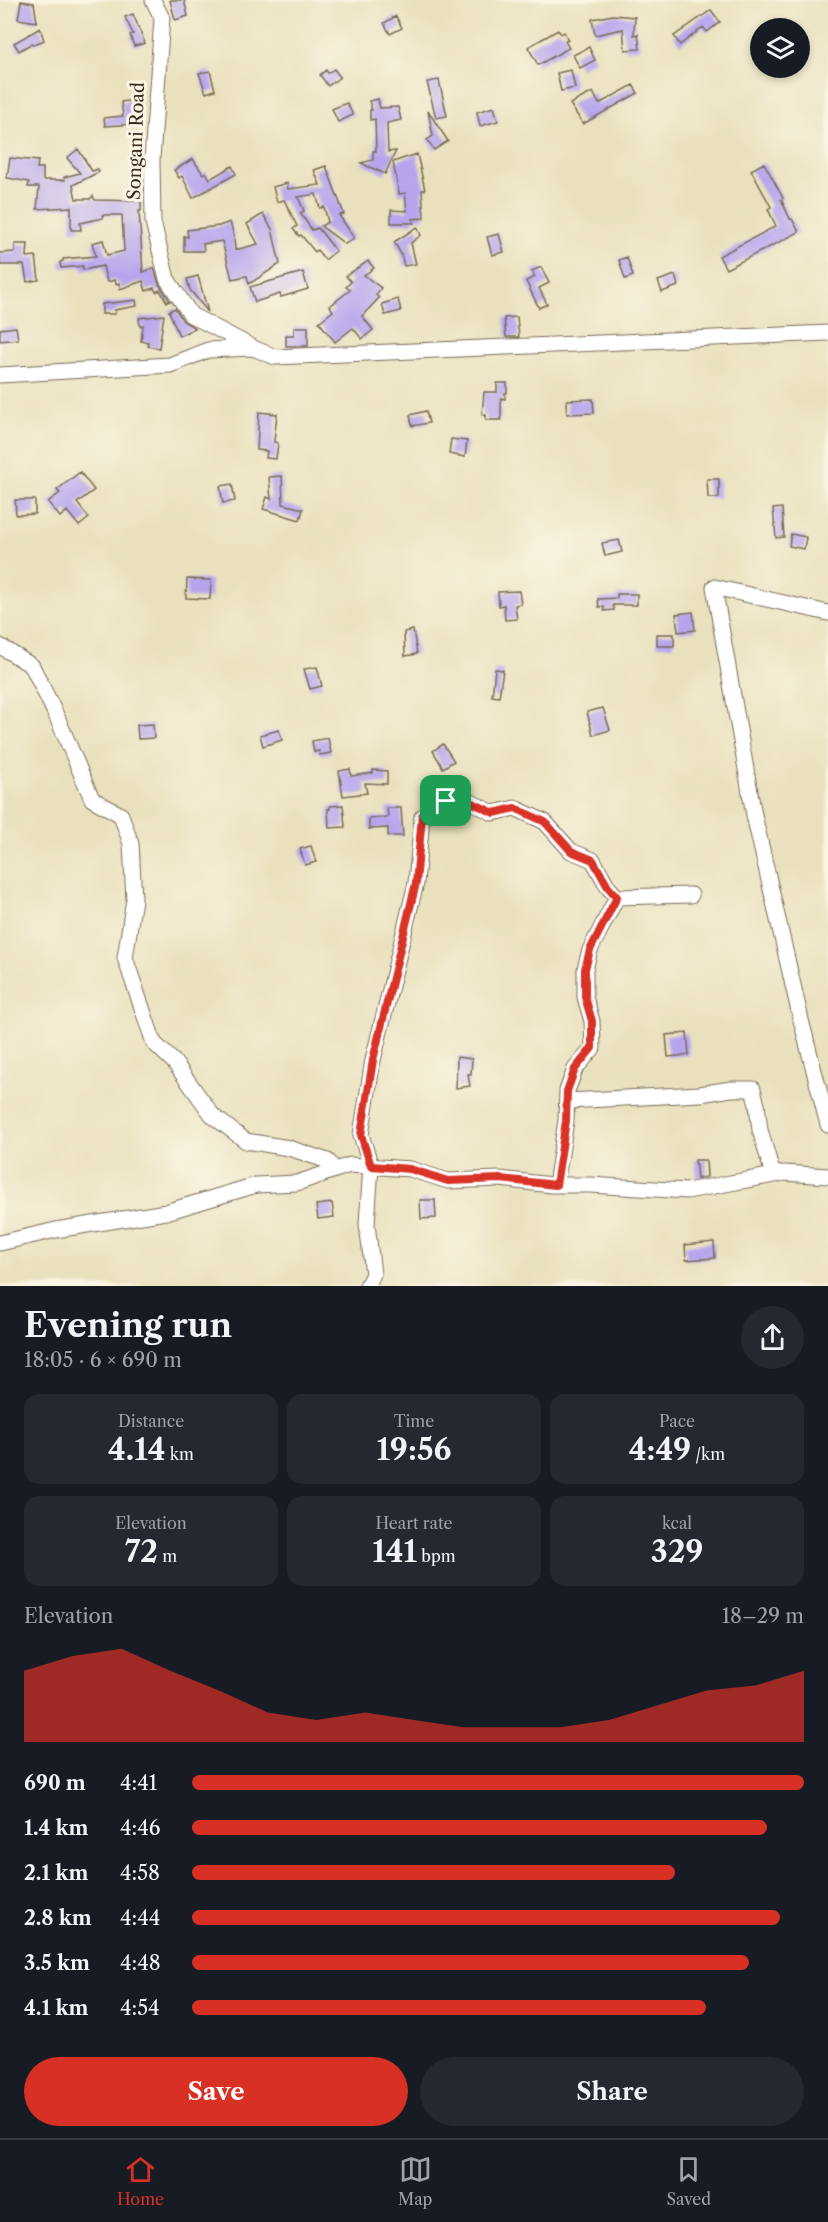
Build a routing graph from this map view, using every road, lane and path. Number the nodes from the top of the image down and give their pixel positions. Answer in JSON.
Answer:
{"nodes":[{"id":1,"x":153,"y":0,"type":"edge"},
{"id":2,"x":828,"y":333,"type":"edge"},
{"id":3,"x":253,"y":348,"type":"junction"},
{"id":4,"x":0,"y":375,"type":"edge"},
{"id":5,"x":828,"y":613,"type":"edge"},
{"id":6,"x":0,"y":646,"type":"edge"},
{"id":7,"x":692,"y":895,"type":"dead end"},
{"id":8,"x":617,"y":897,"type":"junction"},
{"id":9,"x":568,"y":1101,"type":"junction"},
{"id":10,"x":828,"y":1125,"type":"edge"},
{"id":11,"x":371,"y":1166,"type":"junction"},
{"id":12,"x":334,"y":1170,"type":"junction"},
{"id":13,"x":773,"y":1175,"type":"junction"},
{"id":14,"x":828,"y":1176,"type":"edge"},
{"id":15,"x":556,"y":1185,"type":"junction"},
{"id":16,"x":0,"y":1243,"type":"edge"},
{"id":17,"x":368,"y":1286,"type":"edge"}],
"edges":[{"from":1,"to":3,"type":"street","name":"Songani Road"},
{"from":2,"to":3,"type":"street"},
{"from":3,"to":4,"type":"street"},
{"from":5,"to":10,"type":"street"},
{"from":6,"to":12,"type":"street"},
{"from":7,"to":8,"type":"street"},
{"from":8,"to":9,"type":"street"},
{"from":8,"to":11,"type":"street"},
{"from":9,"to":13,"type":"street"},
{"from":9,"to":15,"type":"street"},
{"from":11,"to":12,"type":"street"},
{"from":11,"to":15,"type":"street"},
{"from":11,"to":17,"type":"street"},
{"from":12,"to":16,"type":"street"},
{"from":13,"to":14,"type":"street"},
{"from":13,"to":15,"type":"street"}]}
